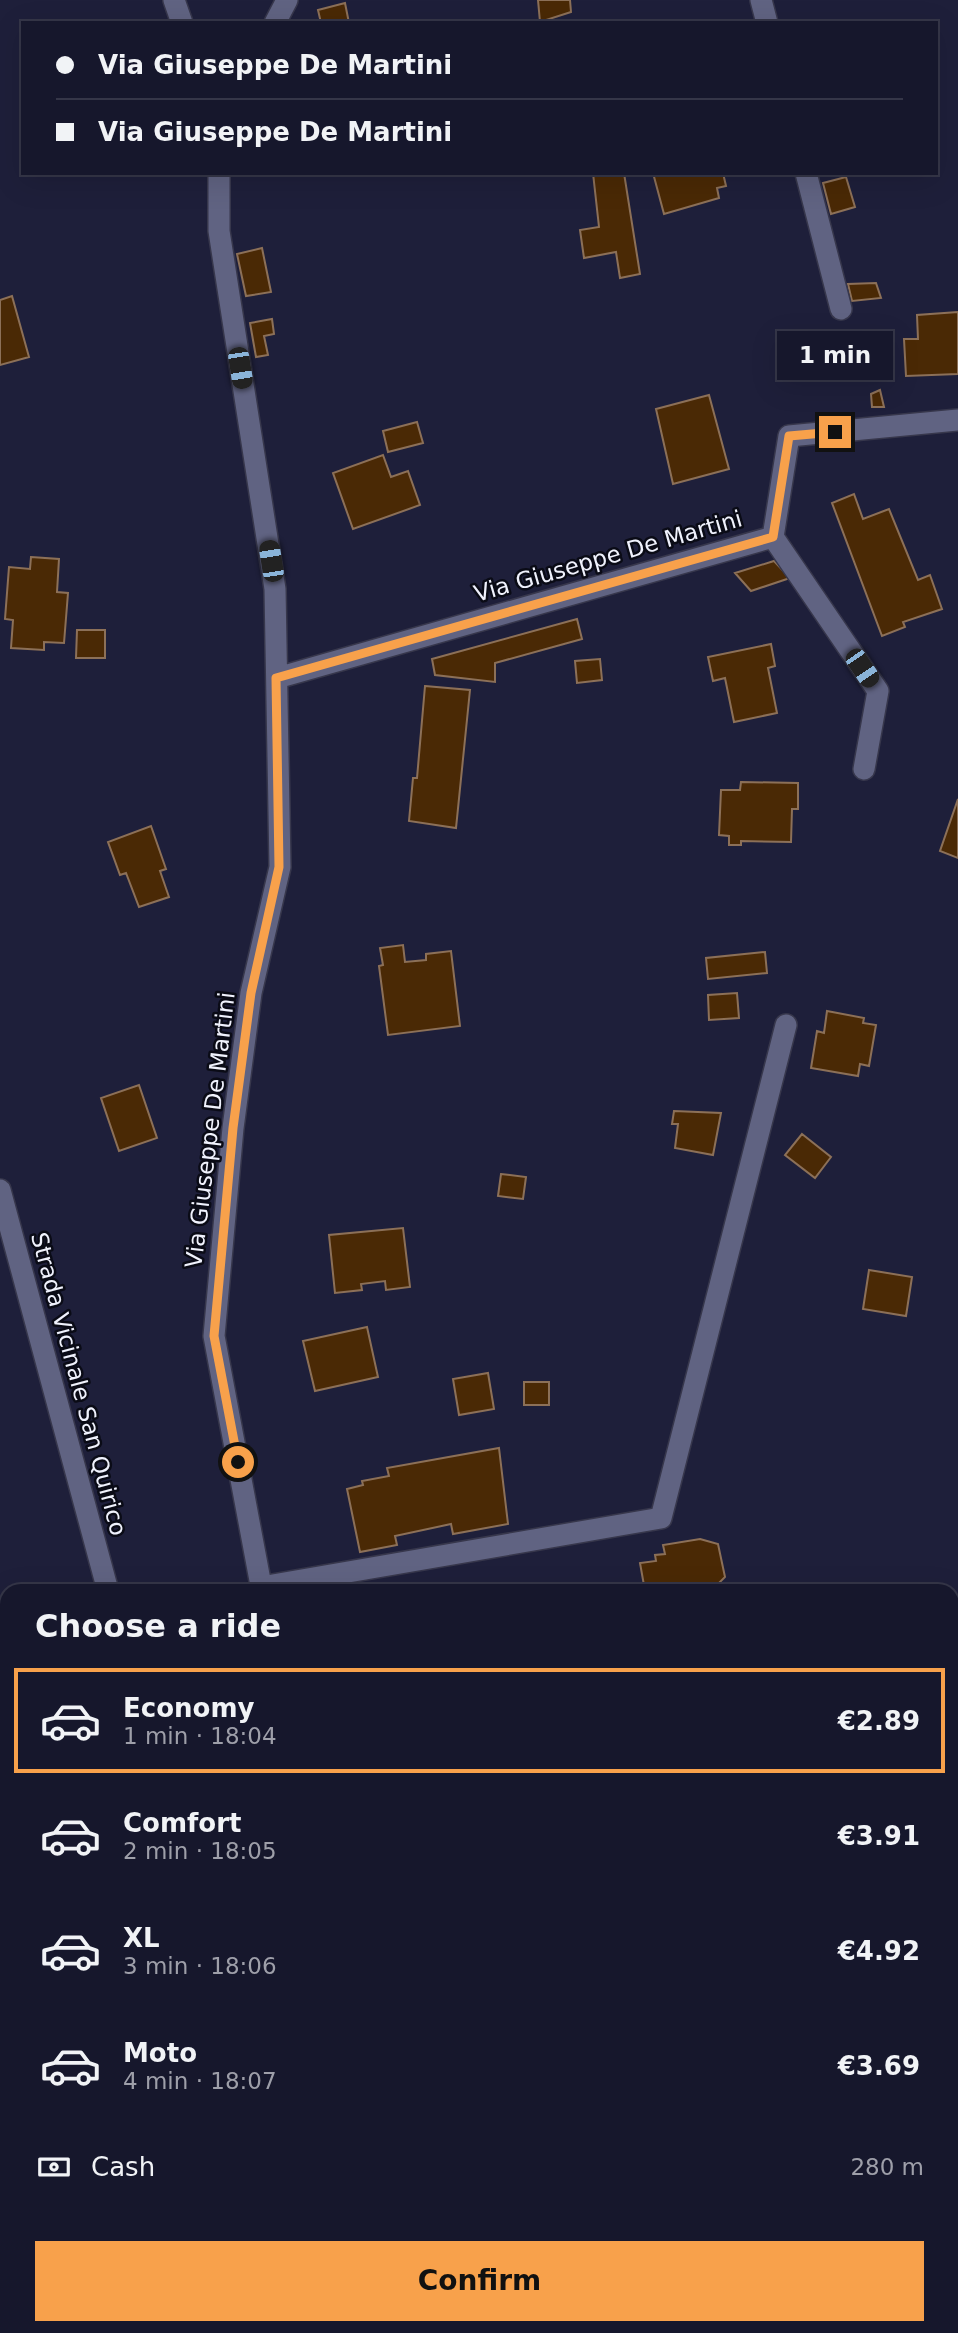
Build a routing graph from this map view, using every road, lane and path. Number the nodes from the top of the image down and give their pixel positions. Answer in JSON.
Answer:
{"nodes":[{"id":1,"x":174,"y":0,"type":"edge"},
{"id":2,"x":287,"y":0,"type":"edge"},
{"id":3,"x":761,"y":0,"type":"edge"},
{"id":4,"x":181,"y":21,"type":"edge"},
{"id":5,"x":276,"y":21,"type":"edge"},
{"id":6,"x":766,"y":21,"type":"edge"},
{"id":7,"x":219,"y":175,"type":"edge"},
{"id":8,"x":807,"y":175,"type":"edge"},
{"id":9,"x":841,"y":309,"type":"dead end"},
{"id":10,"x":958,"y":420,"type":"edge"},
{"id":11,"x":773,"y":537,"type":"junction"},
{"id":12,"x":276,"y":678,"type":"junction"},
{"id":13,"x":864,"y":769,"type":"dead end"},
{"id":14,"x":786,"y":1025,"type":"dead end"},
{"id":15,"x":0,"y":1190,"type":"edge"},
{"id":16,"x":106,"y":1584,"type":"edge"},
{"id":17,"x":261,"y":1584,"type":"edge"},
{"id":18,"x":290,"y":1584,"type":"edge"}],
"edges":[{"from":1,"to":4,"type":"street"},
{"from":2,"to":5,"type":"street"},
{"from":3,"to":6,"type":"street"},
{"from":7,"to":12,"type":"street","name":"Via Giuseppe De Martini"},
{"from":8,"to":9,"type":"street"},
{"from":10,"to":11,"type":"street","name":"Via Giuseppe De Martini"},
{"from":11,"to":12,"type":"street","name":"Via Giuseppe De Martini"},
{"from":11,"to":13,"type":"street"},
{"from":12,"to":17,"type":"street","name":"Via Giuseppe De Martini"},
{"from":14,"to":18,"type":"street","name":"Via Giuseppe De Martini"},
{"from":15,"to":16,"type":"street","name":"Strada Vicinale San Quirico"}]}
